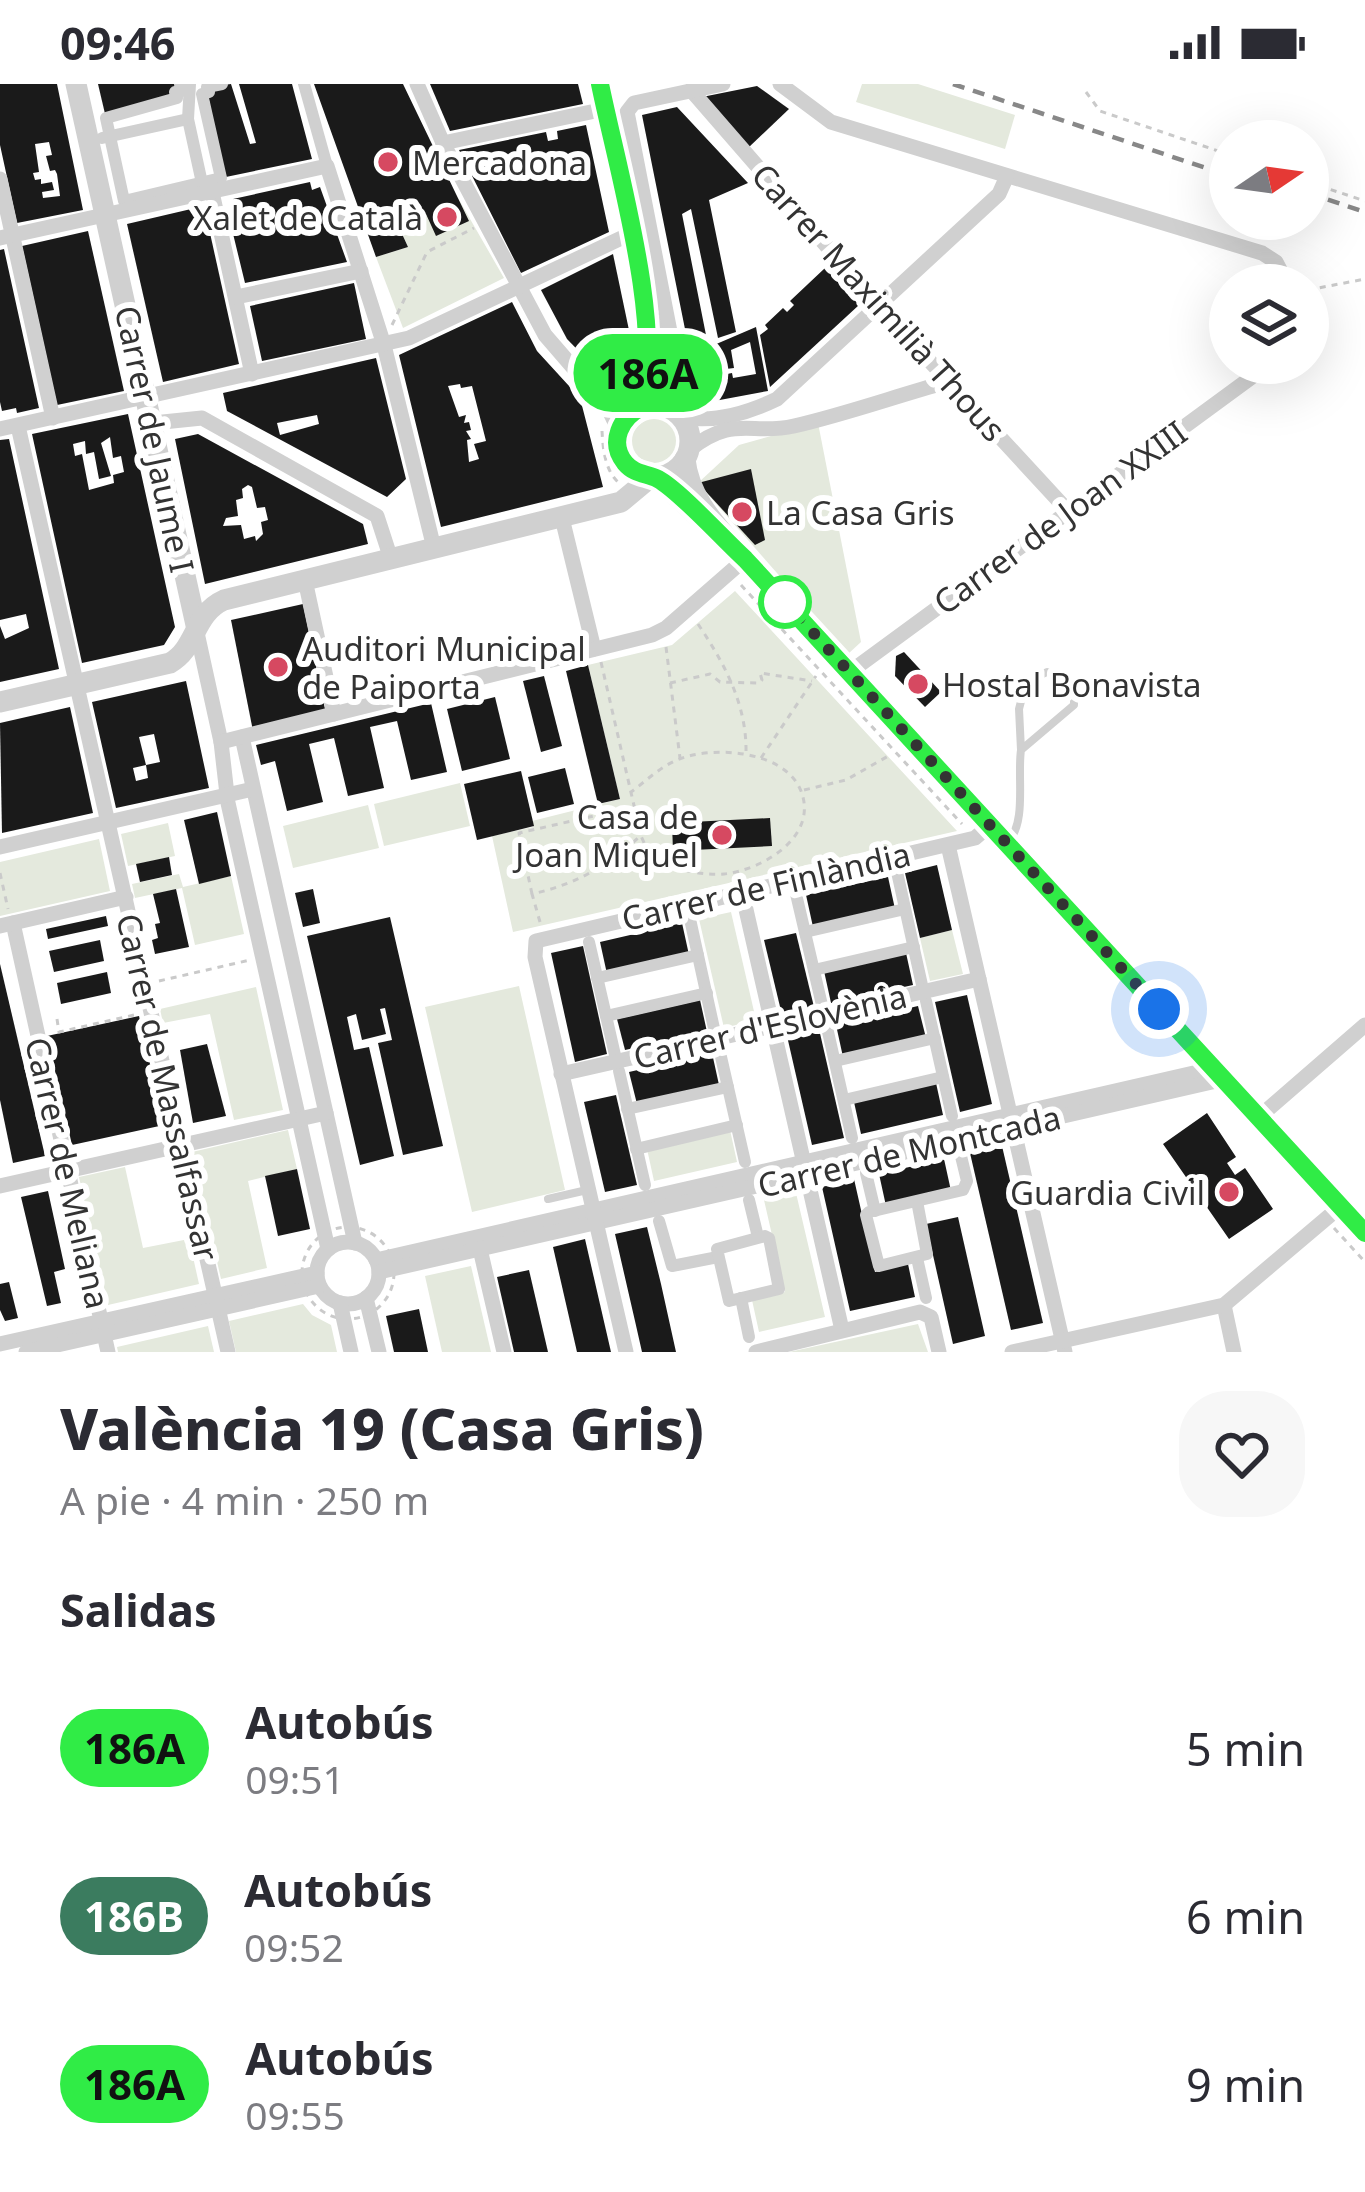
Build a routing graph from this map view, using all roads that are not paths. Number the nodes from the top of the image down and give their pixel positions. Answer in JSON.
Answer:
{"nodes":[{"id":1,"x":76,"y":84,"type":"edge"},
{"id":2,"x":180,"y":84,"type":"edge"},
{"id":3,"x":190,"y":84,"type":"edge"},
{"id":4,"x":222,"y":84,"type":"edge"},
{"id":5,"x":304,"y":84,"type":"edge"},
{"id":6,"x":417,"y":84,"type":"edge"},
{"id":7,"x":600,"y":84,"type":"edge"},
{"id":8,"x":724,"y":84,"type":"edge"},
{"id":9,"x":780,"y":84,"type":"edge"},
{"id":10,"x":691,"y":90,"type":"junction"},
{"id":11,"x":605,"y":109,"type":"junction"},
{"id":12,"x":188,"y":119,"type":"junction"},
{"id":13,"x":99,"y":139,"type":"junction"},
{"id":14,"x":443,"y":142,"type":"junction"},
{"id":15,"x":327,"y":166,"type":"junction"},
{"id":16,"x":1007,"y":176,"type":"junction"},
{"id":17,"x":0,"y":179,"type":"edge"},
{"id":18,"x":207,"y":187,"type":"junction"},
{"id":19,"x":105,"y":215,"type":"junction"},
{"id":20,"x":630,"y":234,"type":"junction"},
{"id":21,"x":6,"y":237,"type":"edge"},
{"id":22,"x":1277,"y":264,"type":"edge"},
{"id":23,"x":361,"y":271,"type":"junction"},
{"id":24,"x":520,"y":285,"type":"junction"},
{"id":25,"x":236,"y":297,"type":"junction"},
{"id":26,"x":644,"y":300,"type":"junction"},
{"id":27,"x":877,"y":304,"type":"junction"},
{"id":28,"x":382,"y":338,"type":"junction"},
{"id":29,"x":658,"y":357,"type":"junction"},
{"id":30,"x":252,"y":374,"type":"junction"},
{"id":31,"x":947,"y":382,"type":"junction"},
{"id":32,"x":1243,"y":384,"type":"edge"},
{"id":33,"x":147,"y":397,"type":"junction"},
{"id":34,"x":642,"y":407,"type":"junction"},
{"id":35,"x":679,"y":415,"type":"junction"},
{"id":36,"x":53,"y":418,"type":"junction"},
{"id":37,"x":153,"y":424,"type":"junction"},
{"id":38,"x":18,"y":426,"type":"junction"},
{"id":39,"x":0,"y":429,"type":"edge"},
{"id":40,"x":619,"y":431,"type":"junction"},
{"id":41,"x":687,"y":454,"type":"junction"},
{"id":42,"x":624,"y":462,"type":"junction"},
{"id":43,"x":654,"y":477,"type":"junction"},
{"id":44,"x":606,"y":506,"type":"junction"},
{"id":45,"x":1069,"y":512,"type":"junction"},
{"id":46,"x":562,"y":518,"type":"junction"},
{"id":47,"x":434,"y":548,"type":"junction"},
{"id":48,"x":392,"y":559,"type":"junction"},
{"id":49,"x":745,"y":559,"type":"junction"},
{"id":50,"x":305,"y":580,"type":"junction"},
{"id":51,"x":196,"y":625,"type":"junction"},
{"id":52,"x":597,"y":655,"type":"junction"},
{"id":53,"x":850,"y":672,"type":"junction"},
{"id":54,"x":75,"y":685,"type":"junction"},
{"id":55,"x":0,"y":702,"type":"edge"},
{"id":56,"x":334,"y":714,"type":"junction"},
{"id":57,"x":242,"y":737,"type":"junction"},
{"id":58,"x":221,"y":742,"type":"junction"},
{"id":59,"x":1021,"y":751,"type":"junction"},
{"id":60,"x":253,"y":789,"type":"junction"},
{"id":61,"x":226,"y":795,"type":"junction"},
{"id":62,"x":106,"y":822,"type":"junction"},
{"id":63,"x":990,"y":824,"type":"junction"},
{"id":64,"x":1007,"y":843,"type":"junction"},
{"id":65,"x":947,"y":844,"type":"junction"},
{"id":66,"x":0,"y":847,"type":"edge"},
{"id":67,"x":897,"y":872,"type":"dead end"},
{"id":68,"x":742,"y":892,"type":"junction"},
{"id":69,"x":796,"y":894,"type":"dead end"},
{"id":70,"x":126,"y":897,"type":"junction"},
{"id":71,"x":905,"y":909,"type":"junction"},
{"id":72,"x":690,"y":919,"type":"dead end"},
{"id":73,"x":7,"y":922,"type":"edge"},
{"id":74,"x":805,"y":932,"type":"junction"},
{"id":75,"x":589,"y":942,"type":"dead end"},
{"id":76,"x":914,"y":947,"type":"junction"},
{"id":77,"x":698,"y":955,"type":"junction"},
{"id":78,"x":814,"y":970,"type":"junction"},
{"id":79,"x":597,"y":978,"type":"junction"},
{"id":80,"x":979,"y":979,"type":"junction"},
{"id":81,"x":922,"y":985,"type":"dead end"},
{"id":82,"x":706,"y":993,"type":"junction"},
{"id":83,"x":926,"y":1001,"type":"dead end"},
{"id":84,"x":822,"y":1005,"type":"dead end"},
{"id":85,"x":606,"y":1016,"type":"junction"},
{"id":86,"x":826,"y":1024,"type":"dead end"},
{"id":87,"x":772,"y":1025,"type":"junction"},
{"id":88,"x":1365,"y":1025,"type":"edge"},
{"id":89,"x":715,"y":1033,"type":"dead end"},
{"id":90,"x":935,"y":1039,"type":"junction"},
{"id":91,"x":719,"y":1048,"type":"dead end"},
{"id":92,"x":615,"y":1055,"type":"dead end"},
{"id":93,"x":835,"y":1061,"type":"junction"},
{"id":94,"x":1215,"y":1070,"type":"junction"},
{"id":95,"x":619,"y":1071,"type":"dead end"},
{"id":96,"x":562,"y":1073,"type":"junction"},
{"id":97,"x":943,"y":1077,"type":"junction"},
{"id":98,"x":728,"y":1087,"type":"junction"},
{"id":99,"x":844,"y":1100,"type":"junction"},
{"id":100,"x":627,"y":1109,"type":"junction"},
{"id":101,"x":326,"y":1112,"type":"junction"},
{"id":102,"x":952,"y":1116,"type":"dead end"},
{"id":103,"x":1259,"y":1117,"type":"junction"},
{"id":104,"x":298,"y":1119,"type":"junction"},
{"id":105,"x":1012,"y":1121,"type":"junction"},
{"id":106,"x":736,"y":1125,"type":"junction"},
{"id":107,"x":852,"y":1138,"type":"dead end"},
{"id":108,"x":181,"y":1145,"type":"junction"},
{"id":109,"x":637,"y":1149,"type":"junction"},
{"id":110,"x":961,"y":1152,"type":"dead end"},
{"id":111,"x":745,"y":1162,"type":"dead end"},
{"id":112,"x":805,"y":1168,"type":"junction"},
{"id":113,"x":68,"y":1170,"type":"junction"},
{"id":114,"x":866,"y":1173,"type":"dead end"},
{"id":115,"x":645,"y":1185,"type":"dead end"},
{"id":116,"x":0,"y":1186,"type":"edge"},
{"id":117,"x":588,"y":1190,"type":"junction"},
{"id":118,"x":548,"y":1199,"type":"dead end"},
{"id":119,"x":749,"y":1200,"type":"dead end"},
{"id":120,"x":917,"y":1202,"type":"junction"},
{"id":121,"x":1341,"y":1206,"type":"junction"},
{"id":122,"x":875,"y":1211,"type":"junction"},
{"id":123,"x":594,"y":1216,"type":"junction"},
{"id":124,"x":659,"y":1221,"type":"dead end"},
{"id":125,"x":1365,"y":1233,"type":"edge"},
{"id":126,"x":357,"y":1235,"type":"junction"},
{"id":127,"x":758,"y":1237,"type":"junction"},
{"id":128,"x":324,"y":1242,"type":"junction"},
{"id":129,"x":480,"y":1249,"type":"junction"},
{"id":130,"x":718,"y":1257,"type":"junction"},
{"id":131,"x":917,"y":1258,"type":"junction"},
{"id":132,"x":384,"y":1264,"type":"junction"},
{"id":133,"x":311,"y":1281,"type":"junction"},
{"id":134,"x":741,"y":1298,"type":"junction"},
{"id":135,"x":926,"y":1298,"type":"dead end"},
{"id":136,"x":216,"y":1302,"type":"junction"},
{"id":137,"x":371,"y":1304,"type":"junction"},
{"id":138,"x":1223,"y":1305,"type":"junction"},
{"id":139,"x":339,"y":1311,"type":"junction"},
{"id":140,"x":103,"y":1328,"type":"junction"},
{"id":141,"x":842,"y":1330,"type":"junction"},
{"id":142,"x":0,"y":1344,"type":"edge"},
{"id":143,"x":753,"y":1344,"type":"edge"},
{"id":144,"x":1064,"y":1346,"type":"edge"},
{"id":145,"x":26,"y":1352,"type":"edge"},
{"id":146,"x":108,"y":1352,"type":"edge"},
{"id":147,"x":228,"y":1352,"type":"edge"},
{"id":148,"x":351,"y":1352,"type":"edge"},
{"id":149,"x":379,"y":1352,"type":"edge"},
{"id":150,"x":504,"y":1352,"type":"edge"},
{"id":151,"x":626,"y":1352,"type":"edge"},
{"id":152,"x":939,"y":1352,"type":"edge"},
{"id":153,"x":1012,"y":1352,"type":"edge"},
{"id":154,"x":1234,"y":1352,"type":"edge"}],
"edges":[{"from":1,"to":13,"type":"street","name":"Carrer de Jaume I"},
{"from":2,"to":13,"type":"street"},
{"from":3,"to":12,"type":"street"},
{"from":4,"to":18,"type":"street"},
{"from":5,"to":15,"type":"street"},
{"from":6,"to":14,"type":"street"},
{"from":7,"to":11,"type":"street"},
{"from":8,"to":10,"type":"street"},
{"from":9,"to":16,"type":"street"},
{"from":10,"to":27,"type":"street","name":"Carrer Maximilià Thous"},
{"from":10,"to":29,"type":"street"},
{"from":11,"to":14,"type":"street"},
{"from":11,"to":20,"type":"street"},
{"from":12,"to":13,"type":"street"},
{"from":12,"to":18,"type":"street"},
{"from":13,"to":18,"type":"street"},
{"from":13,"to":19,"type":"street","name":"Carrer de Jaume I"},
{"from":14,"to":24,"type":"street"},
{"from":15,"to":18,"type":"street"},
{"from":15,"to":23,"type":"street"},
{"from":16,"to":22,"type":"street"},
{"from":16,"to":27,"type":"street"},
{"from":17,"to":21,"type":"street"},
{"from":18,"to":19,"type":"street"},
{"from":18,"to":25,"type":"street"},
{"from":19,"to":21,"type":"street"},
{"from":19,"to":33,"type":"street","name":"Carrer de Jaume I"},
{"from":20,"to":24,"type":"street"},
{"from":20,"to":26,"type":"street"},
{"from":21,"to":36,"type":"street"},
{"from":23,"to":25,"type":"street"},
{"from":23,"to":28,"type":"street"},
{"from":24,"to":28,"type":"street"},
{"from":24,"to":40,"type":"street"},
{"from":25,"to":30,"type":"street"},
{"from":26,"to":29,"type":"street"},
{"from":26,"to":34,"type":"street"},
{"from":27,"to":31,"type":"street","name":"Carrer Maximilià Thous"},
{"from":27,"to":35,"type":"street"},
{"from":28,"to":30,"type":"street"},
{"from":28,"to":47,"type":"street"},
{"from":29,"to":35,"type":"street"},
{"from":30,"to":33,"type":"street"},
{"from":31,"to":41,"type":"street"},
{"from":31,"to":45,"type":"street","name":"Carrer Maximilià Thous"},
{"from":32,"to":45,"type":"street","name":"Carrer de Joan XXIII"},
{"from":33,"to":36,"type":"street"},
{"from":33,"to":37,"type":"street","name":"Carrer de Jaume I"},
{"from":34,"to":35,"type":"street"},
{"from":34,"to":40,"type":"street"},
{"from":35,"to":41,"type":"street"},
{"from":36,"to":38,"type":"street"},
{"from":37,"to":48,"type":"street"},
{"from":37,"to":51,"type":"street","name":"Carrer de Jaume I"},
{"from":38,"to":39,"type":"street"},
{"from":38,"to":54,"type":"street","name":"Carrer de Massalfassar"},
{"from":40,"to":42,"type":"street"},
{"from":41,"to":43,"type":"street"},
{"from":41,"to":49,"type":"street"},
{"from":42,"to":43,"type":"street"},
{"from":42,"to":44,"type":"street"},
{"from":43,"to":44,"type":"street"},
{"from":43,"to":49,"type":"street"},
{"from":44,"to":46,"type":"street"},
{"from":45,"to":53,"type":"street","name":"Carrer de Joan XXIII"},
{"from":46,"to":47,"type":"street"},
{"from":46,"to":52,"type":"street"},
{"from":47,"to":48,"type":"street"},
{"from":48,"to":50,"type":"street"},
{"from":49,"to":52,"type":"street"},
{"from":49,"to":53,"type":"street"},
{"from":50,"to":51,"type":"street"},
{"from":50,"to":56,"type":"street"},
{"from":51,"to":54,"type":"street"},
{"from":51,"to":58,"type":"street","name":"Carrer de Jaume I"},
{"from":52,"to":56,"type":"street"},
{"from":53,"to":63,"type":"street"},
{"from":54,"to":55,"type":"street"},
{"from":54,"to":62,"type":"street","name":"Carrer de Massalfassar"},
{"from":56,"to":57,"type":"street"},
{"from":57,"to":58,"type":"street"},
{"from":57,"to":60,"type":"street"},
{"from":58,"to":61,"type":"street","name":"Carrer de Jaume I"},
{"from":59,"to":59,"type":"lane"},
{"from":59,"to":64,"type":"lane"},
{"from":60,"to":61,"type":"street"},
{"from":60,"to":101,"type":"street"},
{"from":61,"to":62,"type":"street"},
{"from":61,"to":104,"type":"street","name":"Carrer de Jaume I"},
{"from":62,"to":66,"type":"street"},
{"from":62,"to":70,"type":"street","name":"Carrer de Massalfassar"},
{"from":63,"to":64,"type":"street"},
{"from":63,"to":65,"type":"street","name":"Carrer de Finlàndia"},
{"from":64,"to":94,"type":"street"},
{"from":65,"to":68,"type":"street","name":"Carrer de Finlàndia"},
{"from":65,"to":80,"type":"street"},
{"from":67,"to":71,"type":"street"},
{"from":68,"to":87,"type":"street"},
{"from":68,"to":96,"type":"street","name":"Carrer de Finlàndia"},
{"from":69,"to":74,"type":"street"},
{"from":70,"to":73,"type":"street"},
{"from":70,"to":108,"type":"street","name":"Carrer de Massalfassar"},
{"from":71,"to":74,"type":"street"},
{"from":71,"to":76,"type":"street"},
{"from":72,"to":77,"type":"street"},
{"from":73,"to":113,"type":"street","name":"Carrer de Meliana"},
{"from":74,"to":78,"type":"street"},
{"from":75,"to":79,"type":"street"},
{"from":76,"to":78,"type":"street"},
{"from":76,"to":81,"type":"street"},
{"from":77,"to":79,"type":"street"},
{"from":77,"to":82,"type":"street"},
{"from":78,"to":84,"type":"street"},
{"from":79,"to":85,"type":"street"},
{"from":80,"to":87,"type":"street","name":"Carrer d'Eslovènia"},
{"from":80,"to":105,"type":"street"},
{"from":82,"to":85,"type":"street"},
{"from":82,"to":89,"type":"street"},
{"from":83,"to":90,"type":"street"},
{"from":85,"to":92,"type":"street"},
{"from":86,"to":93,"type":"street"},
{"from":87,"to":96,"type":"street","name":"Carrer d'Eslovènia"},
{"from":87,"to":112,"type":"street"},
{"from":88,"to":103,"type":"street"},
{"from":90,"to":93,"type":"street"},
{"from":90,"to":97,"type":"street"},
{"from":91,"to":98,"type":"street"},
{"from":93,"to":99,"type":"street"},
{"from":94,"to":103,"type":"street"},
{"from":94,"to":105,"type":"street","name":"Carrer de Montcada"},
{"from":95,"to":100,"type":"street"},
{"from":96,"to":117,"type":"street"},
{"from":97,"to":99,"type":"street"},
{"from":97,"to":102,"type":"street"},
{"from":98,"to":100,"type":"street"},
{"from":98,"to":106,"type":"street"},
{"from":99,"to":107,"type":"street"},
{"from":100,"to":109,"type":"street"},
{"from":101,"to":104,"type":"street"},
{"from":101,"to":126,"type":"street"},
{"from":103,"to":121,"type":"street"},
{"from":104,"to":108,"type":"street"},
{"from":104,"to":128,"type":"street","name":"Carrer de Jaume I"},
{"from":105,"to":112,"type":"street","name":"Carrer de Montcada"},
{"from":105,"to":144,"type":"street"},
{"from":106,"to":109,"type":"street"},
{"from":106,"to":111,"type":"street"},
{"from":108,"to":113,"type":"street"},
{"from":108,"to":136,"type":"street","name":"Carrer de Massalfassar"},
{"from":109,"to":115,"type":"street"},
{"from":110,"to":120,"type":"street"},
{"from":112,"to":123,"type":"street","name":"Carrer de Montcada"},
{"from":112,"to":141,"type":"street"},
{"from":113,"to":116,"type":"street"},
{"from":113,"to":140,"type":"street","name":"Carrer de Meliana"},
{"from":114,"to":122,"type":"street"},
{"from":117,"to":118,"type":"lane"},
{"from":117,"to":123,"type":"street"},
{"from":119,"to":127,"type":"street"},
{"from":120,"to":122,"type":"street"},
{"from":120,"to":131,"type":"street"},
{"from":121,"to":125,"type":"street"},
{"from":121,"to":138,"type":"street"},
{"from":122,"to":131,"type":"street"},
{"from":123,"to":129,"type":"street"},
{"from":123,"to":132,"type":"street"},
{"from":123,"to":151,"type":"street"},
{"from":124,"to":130,"type":"street"},
{"from":126,"to":128,"type":"street"},
{"from":126,"to":132,"type":"street"},
{"from":127,"to":130,"type":"street"},
{"from":127,"to":134,"type":"street"},
{"from":128,"to":133,"type":"street"},
{"from":129,"to":132,"type":"street"},
{"from":129,"to":150,"type":"street"},
{"from":130,"to":134,"type":"street"},
{"from":131,"to":135,"type":"street"},
{"from":132,"to":137,"type":"street"},
{"from":133,"to":136,"type":"street"},
{"from":133,"to":139,"type":"street"},
{"from":134,"to":143,"type":"street"},
{"from":136,"to":140,"type":"street"},
{"from":136,"to":147,"type":"street","name":"Carrer de Massalfassar"},
{"from":137,"to":139,"type":"street"},
{"from":137,"to":149,"type":"street"},
{"from":138,"to":144,"type":"street"},
{"from":138,"to":154,"type":"street"},
{"from":139,"to":148,"type":"street"},
{"from":140,"to":142,"type":"street"},
{"from":140,"to":145,"type":"street"},
{"from":140,"to":146,"type":"street","name":"Carrer de Meliana"},
{"from":141,"to":143,"type":"street"},
{"from":141,"to":152,"type":"street"},
{"from":144,"to":153,"type":"street"}]}
